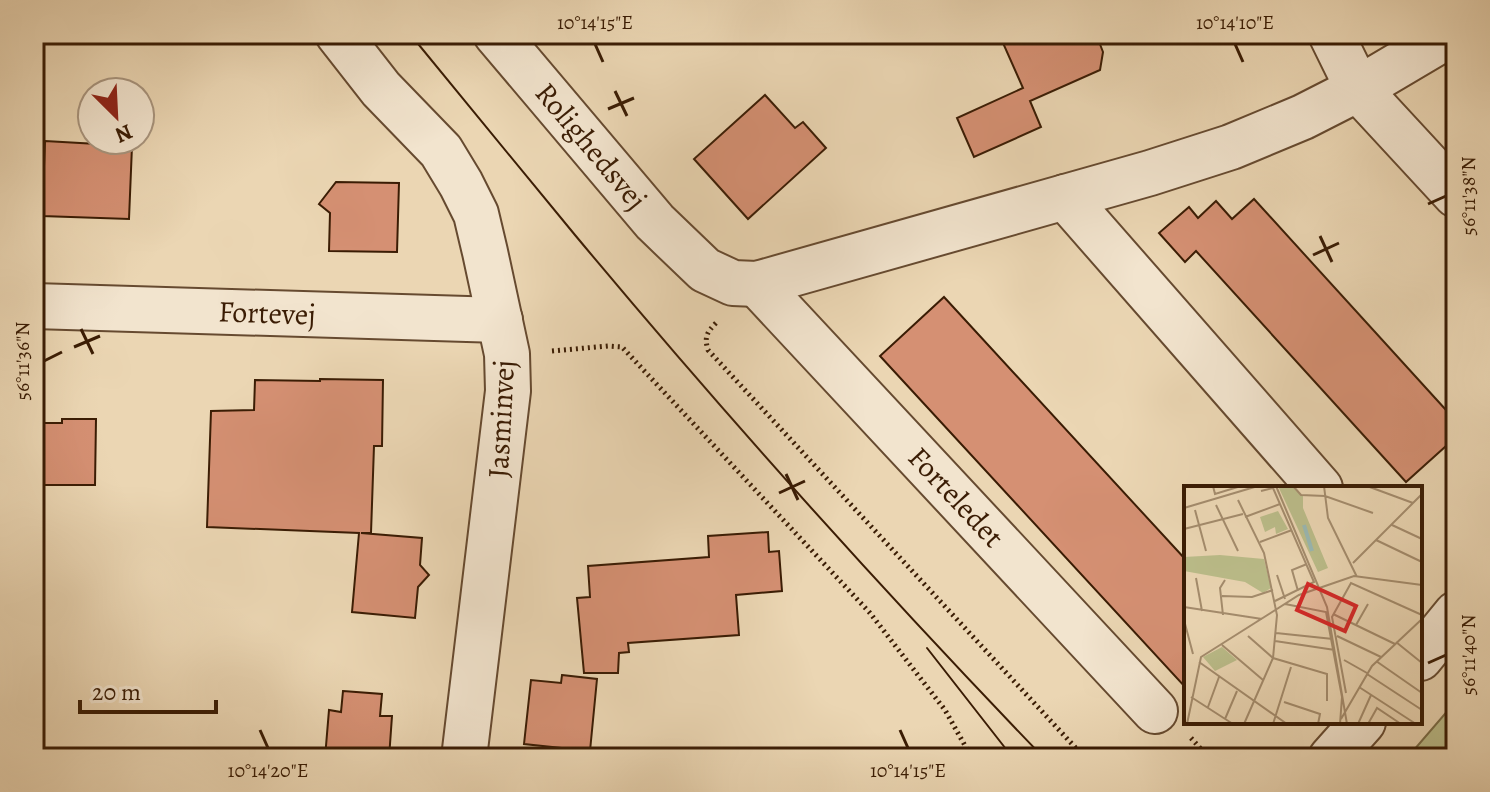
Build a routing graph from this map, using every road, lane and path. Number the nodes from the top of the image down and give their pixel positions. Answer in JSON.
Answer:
{"nodes":[{"id":1,"x":338,"y":34,"type":"edge"},
{"id":2,"x":496,"y":34,"type":"edge"},
{"id":3,"x":1331,"y":34,"type":"edge"},
{"id":4,"x":1451,"y":34,"type":"edge"},
{"id":5,"x":1358,"y":89,"type":"junction"},
{"id":6,"x":1456,"y":195,"type":"edge"},
{"id":7,"x":1065,"y":197,"type":"junction"},
{"id":8,"x":705,"y":270,"type":"junction"},
{"id":9,"x":757,"y":284,"type":"junction"},
{"id":10,"x":34,"y":306,"type":"edge"},
{"id":11,"x":503,"y":337,"type":"junction"},
{"id":12,"x":1318,"y":486,"type":"edge"},
{"id":13,"x":1456,"y":614,"type":"edge"},
{"id":14,"x":1422,"y":656,"type":"edge"},
{"id":15,"x":1171,"y":722,"type":"joint"},
{"id":16,"x":1361,"y":724,"type":"edge"},
{"id":17,"x":464,"y":758,"type":"edge"},
{"id":18,"x":972,"y":758,"type":"edge"},
{"id":19,"x":1085,"y":758,"type":"edge"},
{"id":20,"x":1209,"y":758,"type":"edge"},
{"id":21,"x":1331,"y":758,"type":"edge"}],
"edges":[{"from":1,"to":11,"type":"street","name":"Jasminvej"},
{"from":2,"to":8,"type":"street","name":"Rolighedsvej"},
{"from":3,"to":5,"type":"street"},
{"from":4,"to":5,"type":"street"},
{"from":5,"to":6,"type":"street"},
{"from":5,"to":7,"type":"street"},
{"from":7,"to":9,"type":"street"},
{"from":7,"to":12,"type":"street"},
{"from":8,"to":9,"type":"street"},
{"from":8,"to":19,"type":"path"},
{"from":9,"to":15,"type":"street","name":"Forteledet"},
{"from":10,"to":11,"type":"street","name":"Fortevej"},
{"from":11,"to":17,"type":"street","name":"Jasminvej"},
{"from":11,"to":18,"type":"path"},
{"from":13,"to":14,"type":"street"},
{"from":15,"to":20,"type":"path"},
{"from":16,"to":21,"type":"street"}]}
